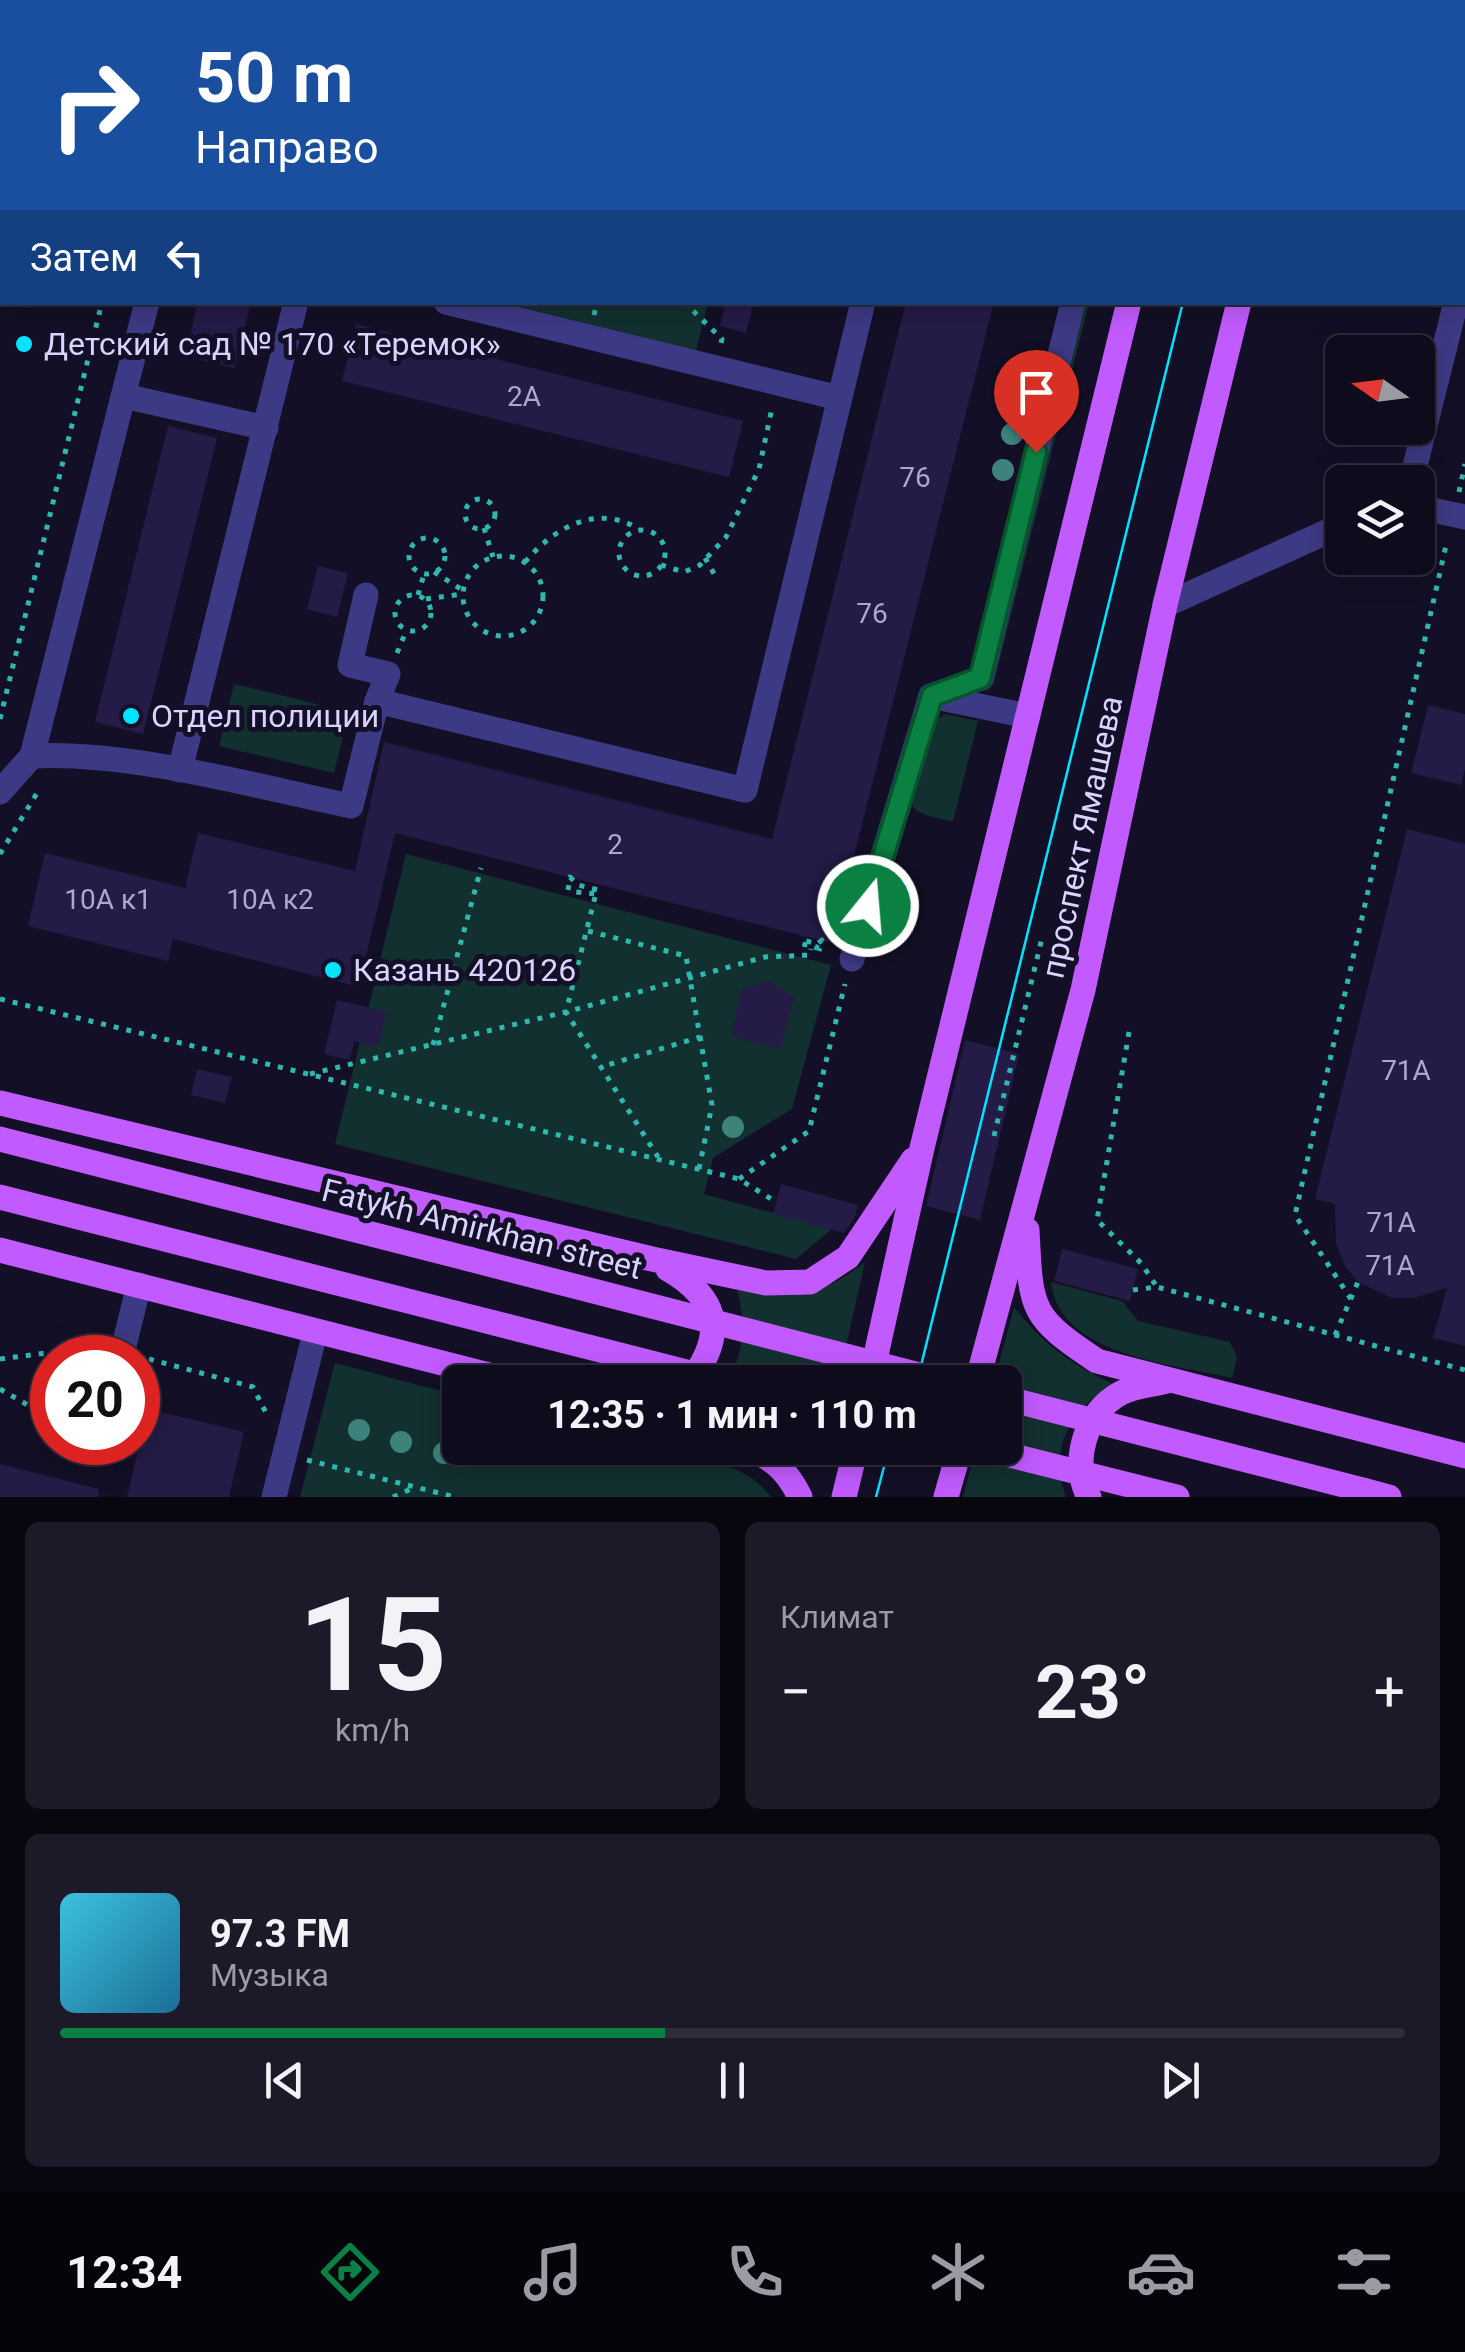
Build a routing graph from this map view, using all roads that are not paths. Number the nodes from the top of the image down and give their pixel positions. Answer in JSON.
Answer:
{"nodes":[{"id":1,"x":145,"y":305,"type":"edge"},
{"id":2,"x":295,"y":305,"type":"edge"},
{"id":3,"x":458,"y":305,"type":"edge"},
{"id":4,"x":862,"y":305,"type":"edge"},
{"id":5,"x":1072,"y":305,"type":"edge"},
{"id":6,"x":1128,"y":305,"type":"edge"},
{"id":7,"x":1238,"y":305,"type":"edge"},
{"id":8,"x":1455,"y":305,"type":"edge"},
{"id":9,"x":124,"y":396,"type":"junction"},
{"id":10,"x":840,"y":398,"type":"junction"},
{"id":11,"x":266,"y":428,"type":"junction"},
{"id":12,"x":1416,"y":465,"type":"edge"},
{"id":13,"x":1325,"y":533,"type":"edge"},
{"id":14,"x":366,"y":594,"type":"dead end"},
{"id":15,"x":1165,"y":605,"type":"junction"},
{"id":16,"x":932,"y":696,"type":"junction"},
{"id":17,"x":377,"y":701,"type":"junction"},
{"id":18,"x":1028,"y":716,"type":"junction"},
{"id":19,"x":43,"y":756,"type":"junction"},
{"id":20,"x":180,"y":770,"type":"junction"},
{"id":21,"x":0,"y":792,"type":"edge"},
{"id":22,"x":852,"y":959,"type":"road end"},
{"id":23,"x":0,"y":1087,"type":"edge"},
{"id":24,"x":0,"y":1103,"type":"edge"},
{"id":25,"x":27,"y":1109,"type":"junction"},
{"id":26,"x":0,"y":1140,"type":"edge"},
{"id":27,"x":922,"y":1148,"type":"junction"},
{"id":28,"x":0,"y":1197,"type":"edge"},
{"id":29,"x":1026,"y":1205,"type":"junction"},
{"id":30,"x":0,"y":1250,"type":"edge"},
{"id":31,"x":652,"y":1259,"type":"junction"},
{"id":32,"x":140,"y":1285,"type":"junction"},
{"id":33,"x":316,"y":1333,"type":"junction"},
{"id":34,"x":127,"y":1335,"type":"edge"},
{"id":35,"x":447,"y":1365,"type":"edge"},
{"id":36,"x":658,"y":1365,"type":"edge"},
{"id":37,"x":702,"y":1365,"type":"edge"},
{"id":38,"x":874,"y":1365,"type":"edge"},
{"id":39,"x":880,"y":1365,"type":"edge"},
{"id":40,"x":983,"y":1365,"type":"edge"},
{"id":41,"x":1172,"y":1380,"type":"junction"},
{"id":42,"x":1022,"y":1402,"type":"edge"},
{"id":43,"x":1465,"y":1456,"type":"edge"},
{"id":44,"x":1022,"y":1458,"type":"edge"},
{"id":45,"x":778,"y":1465,"type":"edge"},
{"id":46,"x":852,"y":1465,"type":"edge"},
{"id":47,"x":955,"y":1465,"type":"edge"},
{"id":48,"x":274,"y":1497,"type":"edge"},
{"id":49,"x":800,"y":1497,"type":"edge"},
{"id":50,"x":844,"y":1497,"type":"edge"},
{"id":51,"x":946,"y":1497,"type":"edge"},
{"id":52,"x":1089,"y":1497,"type":"edge"},
{"id":53,"x":1177,"y":1497,"type":"edge"},
{"id":54,"x":1389,"y":1497,"type":"edge"}],
"edges":[{"from":1,"to":9,"type":"lane"},
{"from":2,"to":11,"type":"lane"},
{"from":3,"to":10,"type":"lane"},
{"from":4,"to":10,"type":"lane"},
{"from":5,"to":16,"type":"lane"},
{"from":6,"to":18,"type":"main road"},
{"from":7,"to":15,"type":"main road","name":"проспект Ямашева"},
{"from":8,"to":12,"type":"lane"},
{"from":9,"to":11,"type":"lane"},
{"from":9,"to":19,"type":"lane"},
{"from":10,"to":17,"type":"lane"},
{"from":11,"to":20,"type":"lane"},
{"from":13,"to":15,"type":"lane"},
{"from":14,"to":17,"type":"lane"},
{"from":15,"to":29,"type":"main road","name":"проспект Ямашева"},
{"from":16,"to":18,"type":"lane"},
{"from":16,"to":22,"type":"lane"},
{"from":17,"to":20,"type":"lane"},
{"from":18,"to":27,"type":"main road"},
{"from":19,"to":20,"type":"lane"},
{"from":19,"to":21,"type":"lane"},
{"from":23,"to":25,"type":"lane"},
{"from":24,"to":25,"type":"main road"},
{"from":25,"to":31,"type":"main road"},
{"from":26,"to":39,"type":"main road","name":"Fatykh Amirkhan street","bridge":true},
{"from":27,"to":31,"type":"main road"},
{"from":27,"to":38,"type":"main road"},
{"from":28,"to":36,"type":"main road","bridge":true},
{"from":29,"to":40,"type":"main road","name":"проспект Ямашева"},
{"from":29,"to":41,"type":"main road"},
{"from":30,"to":32,"type":"main road"},
{"from":31,"to":37,"type":"main road"},
{"from":32,"to":33,"type":"main road"},
{"from":32,"to":34,"type":"lane"},
{"from":33,"to":35,"type":"main road"},
{"from":33,"to":48,"type":"lane"},
{"from":41,"to":43,"type":"main road"},
{"from":41,"to":52,"type":"main road"},
{"from":42,"to":54,"type":"main road","bridge":true},
{"from":44,"to":53,"type":"main road","bridge":true},
{"from":45,"to":49,"type":"main road"},
{"from":46,"to":50,"type":"main road"},
{"from":47,"to":51,"type":"main road"}]}
